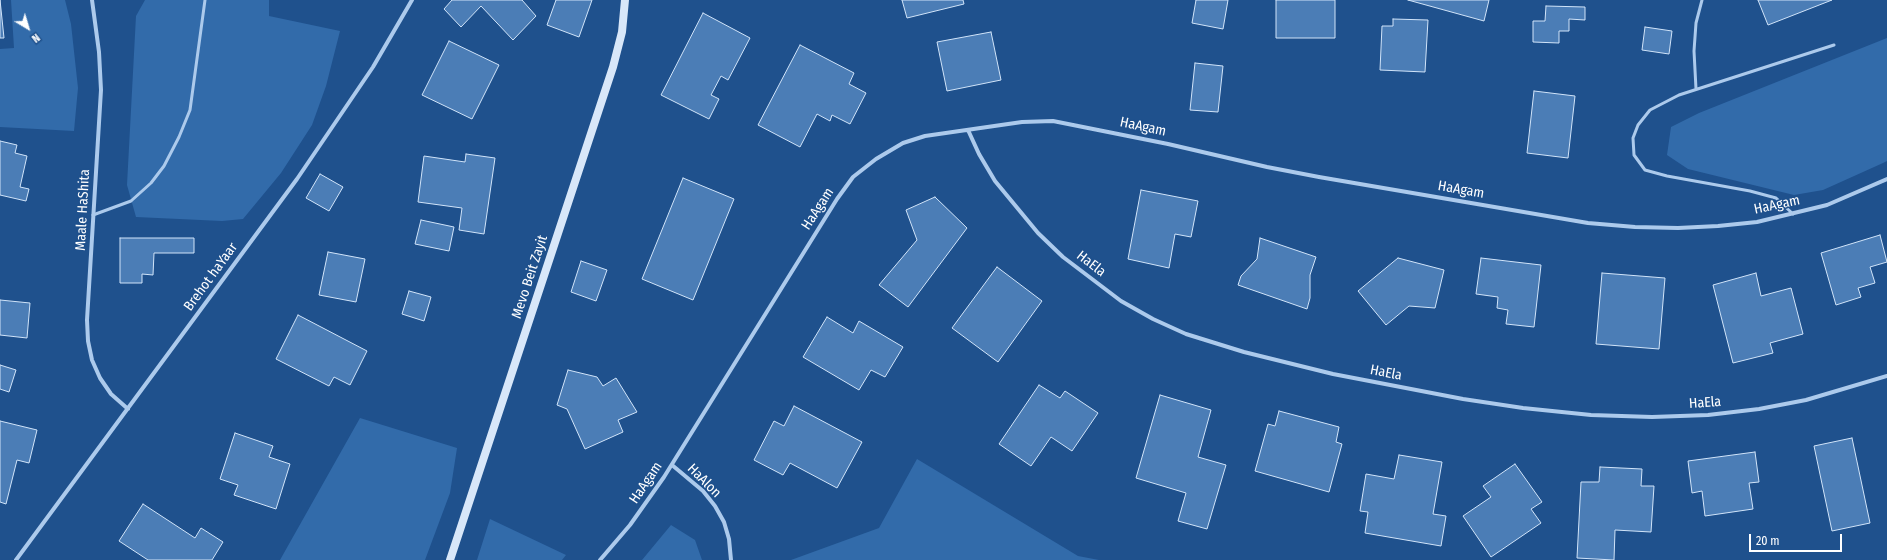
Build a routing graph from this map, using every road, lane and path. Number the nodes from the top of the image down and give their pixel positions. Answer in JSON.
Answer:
{"nodes":[{"id":1,"x":92,"y":0,"type":"edge"},
{"id":2,"x":205,"y":0,"type":"edge"},
{"id":3,"x":412,"y":0,"type":"edge"},
{"id":4,"x":625,"y":0,"type":"edge"},
{"id":5,"x":1702,"y":0,"type":"edge"},
{"id":6,"x":1834,"y":45,"type":"dead end"},
{"id":7,"x":1696,"y":90,"type":"junction"},
{"id":8,"x":968,"y":130,"type":"junction"},
{"id":9,"x":1887,"y":179,"type":"edge"},
{"id":10,"x":1793,"y":214,"type":"junction"},
{"id":11,"x":93,"y":215,"type":"junction"},
{"id":12,"x":1887,"y":376,"type":"edge"},
{"id":13,"x":128,"y":409,"type":"junction"},
{"id":14,"x":672,"y":465,"type":"junction"},
{"id":15,"x":16,"y":560,"type":"edge"},
{"id":16,"x":450,"y":560,"type":"edge"},
{"id":17,"x":600,"y":560,"type":"edge"},
{"id":18,"x":731,"y":560,"type":"edge"}],
"edges":[{"from":1,"to":11,"type":"street","name":"Maale HaShita"},
{"from":2,"to":11,"type":"lane"},
{"from":3,"to":13,"type":"street","name":"Brehot haYaar"},
{"from":4,"to":16,"type":"street","name":"Mevo Beit Zayit"},
{"from":5,"to":7,"type":"lane"},
{"from":6,"to":7,"type":"lane"},
{"from":7,"to":10,"type":"lane"},
{"from":8,"to":10,"type":"street","name":"HaAgam"},
{"from":8,"to":12,"type":"street","name":"HaEla"},
{"from":8,"to":14,"type":"street","name":"HaAgam"},
{"from":9,"to":10,"type":"street","name":"HaAgam"},
{"from":11,"to":13,"type":"street","name":"Maale HaShita"},
{"from":13,"to":15,"type":"street","name":"Brehot haYaar"},
{"from":14,"to":17,"type":"street","name":"HaAgam"},
{"from":14,"to":18,"type":"street","name":"HaAlon"}]}
